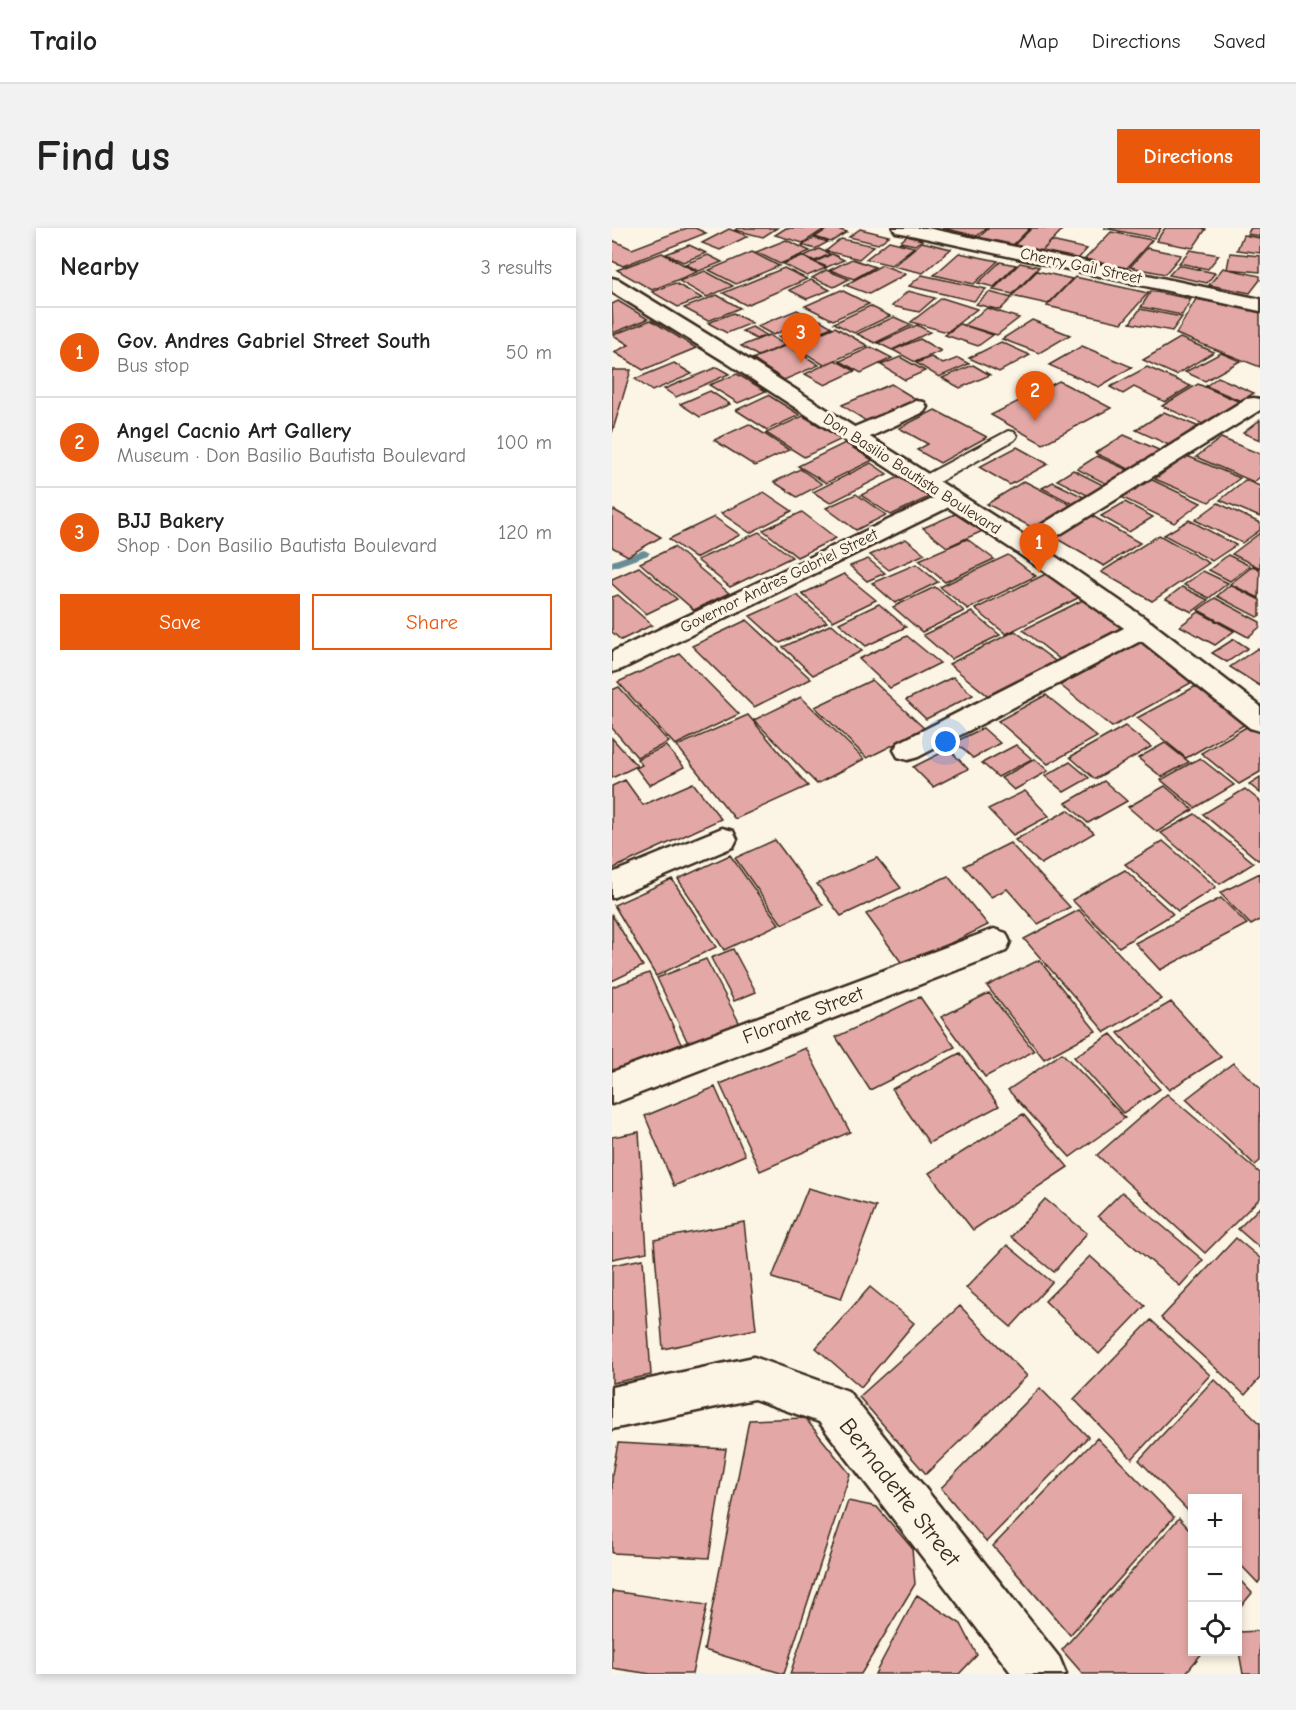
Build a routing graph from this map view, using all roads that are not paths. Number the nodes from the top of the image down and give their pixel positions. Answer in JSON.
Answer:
{"nodes":[{"id":1,"x":902,"y":228,"type":"edge"},
{"id":2,"x":612,"y":284,"type":"edge"},
{"id":3,"x":1260,"y":305,"type":"edge"},
{"id":4,"x":1254,"y":404,"type":"dead end"},
{"id":5,"x":916,"y":407,"type":"dead end"},
{"id":6,"x":853,"y":436,"type":"junction"},
{"id":7,"x":1008,"y":436,"type":"dead end"},
{"id":8,"x":924,"y":483,"type":"junction"},
{"id":9,"x":947,"y":499,"type":"junction"},
{"id":10,"x":1024,"y":546,"type":"junction"},
{"id":11,"x":1143,"y":629,"type":"junction"},
{"id":12,"x":612,"y":663,"type":"edge"},
{"id":13,"x":1260,"y":721,"type":"edge"},
{"id":14,"x":908,"y":750,"type":"dead end"},
{"id":15,"x":722,"y":839,"type":"dead end"},
{"id":16,"x":612,"y":886,"type":"edge"},
{"id":17,"x":994,"y":942,"type":"dead end"},
{"id":18,"x":612,"y":1088,"type":"edge"},
{"id":19,"x":612,"y":1408,"type":"edge"},
{"id":20,"x":1042,"y":1674,"type":"edge"}],
"edges":[{"from":1,"to":3,"type":"street","name":"Cherry Gail Street"},
{"from":2,"to":6,"type":"street","name":"Don Basilio Bautista Boulevard"},
{"from":4,"to":10,"type":"street"},
{"from":5,"to":6,"type":"street"},
{"from":6,"to":8,"type":"street","name":"Don Basilio Bautista Boulevard"},
{"from":7,"to":8,"type":"lane"},
{"from":8,"to":9,"type":"street","name":"Don Basilio Bautista Boulevard"},
{"from":9,"to":10,"type":"street","name":"Don Basilio Bautista Boulevard"},
{"from":9,"to":12,"type":"street","name":"Governor Andres Gabriel Street"},
{"from":10,"to":11,"type":"street","name":"Don Basilio Bautista Boulevard"},
{"from":11,"to":13,"type":"street","name":"Don Basilio Bautista Boulevard"},
{"from":11,"to":14,"type":"street"},
{"from":15,"to":16,"type":"street"},
{"from":17,"to":18,"type":"street","name":"Florante Street"},
{"from":19,"to":20,"type":"street","name":"Bernadette Street"}]}
